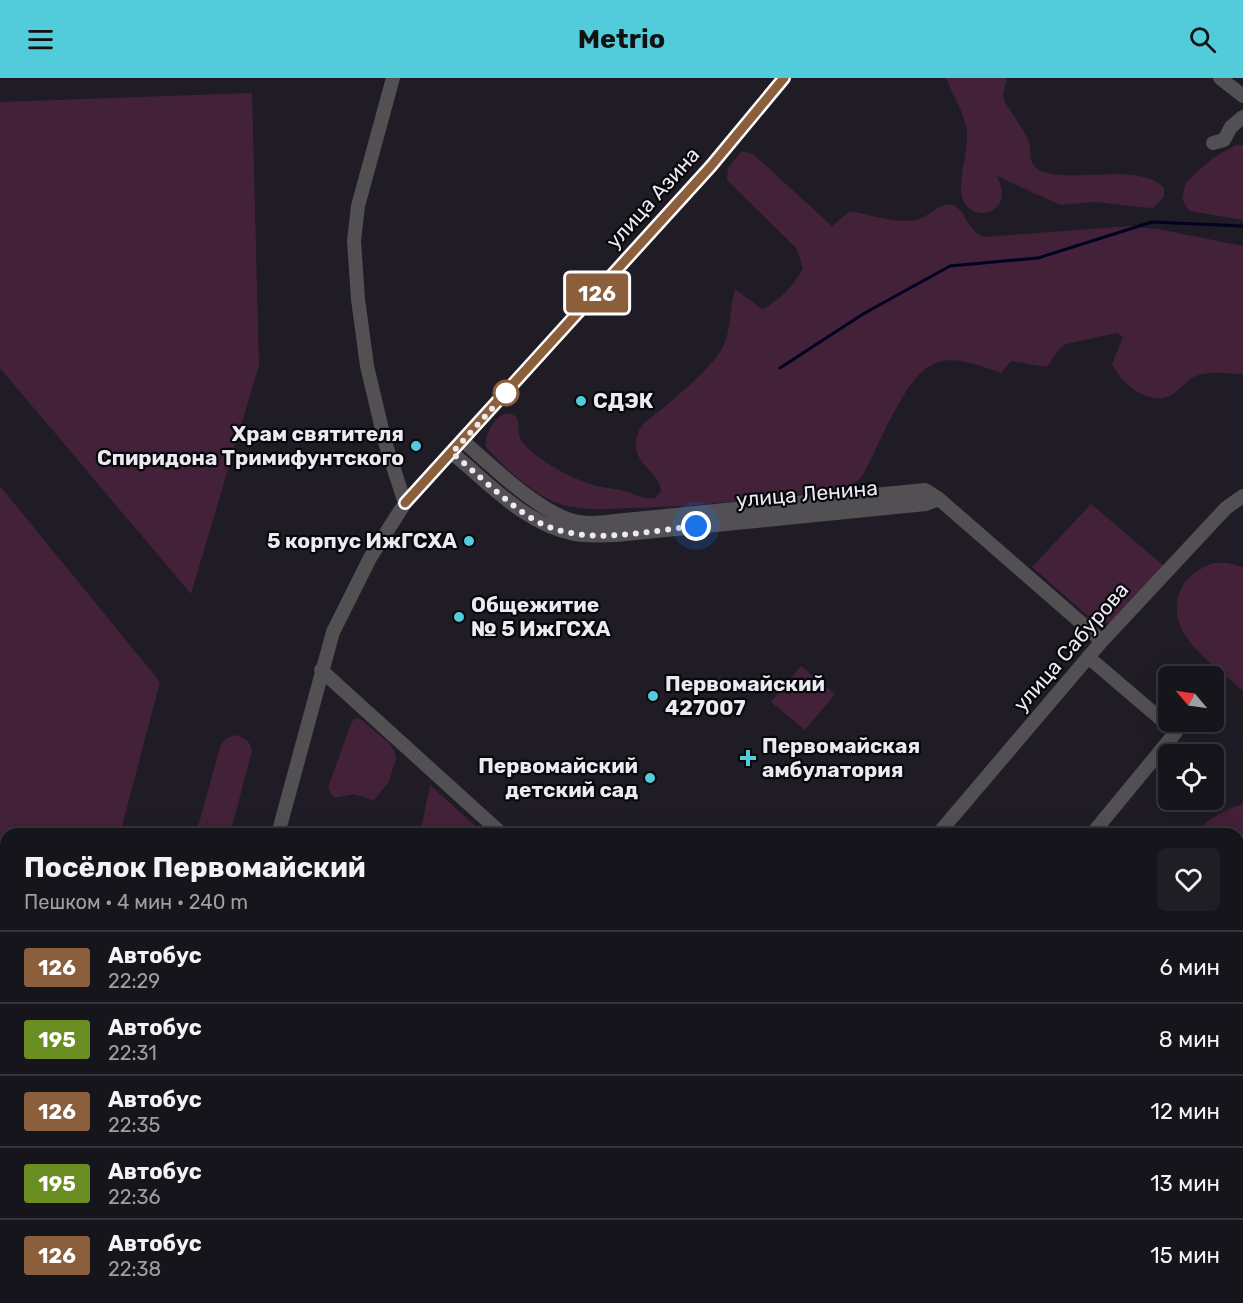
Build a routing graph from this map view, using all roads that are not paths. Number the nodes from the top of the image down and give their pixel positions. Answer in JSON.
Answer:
{"nodes":[{"id":1,"x":393,"y":78,"type":"edge"},
{"id":2,"x":784,"y":78,"type":"edge"},
{"id":3,"x":1220,"y":78,"type":"edge"},
{"id":4,"x":1243,"y":96,"type":"edge"},
{"id":5,"x":1243,"y":117,"type":"edge"},
{"id":6,"x":1213,"y":143,"type":"dead end"},
{"id":7,"x":463,"y":441,"type":"junction"},
{"id":8,"x":452,"y":453,"type":"junction"},
{"id":9,"x":1243,"y":496,"type":"edge"},
{"id":10,"x":939,"y":499,"type":"junction"},
{"id":11,"x":405,"y":503,"type":"junction"},
{"id":12,"x":1102,"y":641,"type":"junction"},
{"id":13,"x":1088,"y":657,"type":"junction"},
{"id":14,"x":321,"y":670,"type":"junction"},
{"id":15,"x":280,"y":828,"type":"edge"},
{"id":16,"x":495,"y":828,"type":"edge"},
{"id":17,"x":943,"y":828,"type":"edge"},
{"id":18,"x":1097,"y":828,"type":"edge"}],
"edges":[{"from":1,"to":11,"type":"street"},
{"from":2,"to":7,"type":"street","name":"улица Азина"},
{"from":3,"to":4,"type":"street"},
{"from":5,"to":6,"type":"street"},
{"from":7,"to":8,"type":"street","name":"улица Азина"},
{"from":7,"to":10,"type":"street","name":"улица Ленина"},
{"from":8,"to":10,"type":"street","name":"улица Ленина"},
{"from":8,"to":11,"type":"street","name":"улица Азина"},
{"from":9,"to":12,"type":"street","name":"улица Сабурова"},
{"from":10,"to":12,"type":"street","name":"улица Ленина"},
{"from":11,"to":14,"type":"street","name":"улица Азина"},
{"from":12,"to":13,"type":"street","name":"улица Сабурова"},
{"from":13,"to":17,"type":"street","name":"улица Сабурова"},
{"from":13,"to":18,"type":"street"},
{"from":14,"to":15,"type":"street","name":"улица Азина"},
{"from":14,"to":16,"type":"street"}]}
